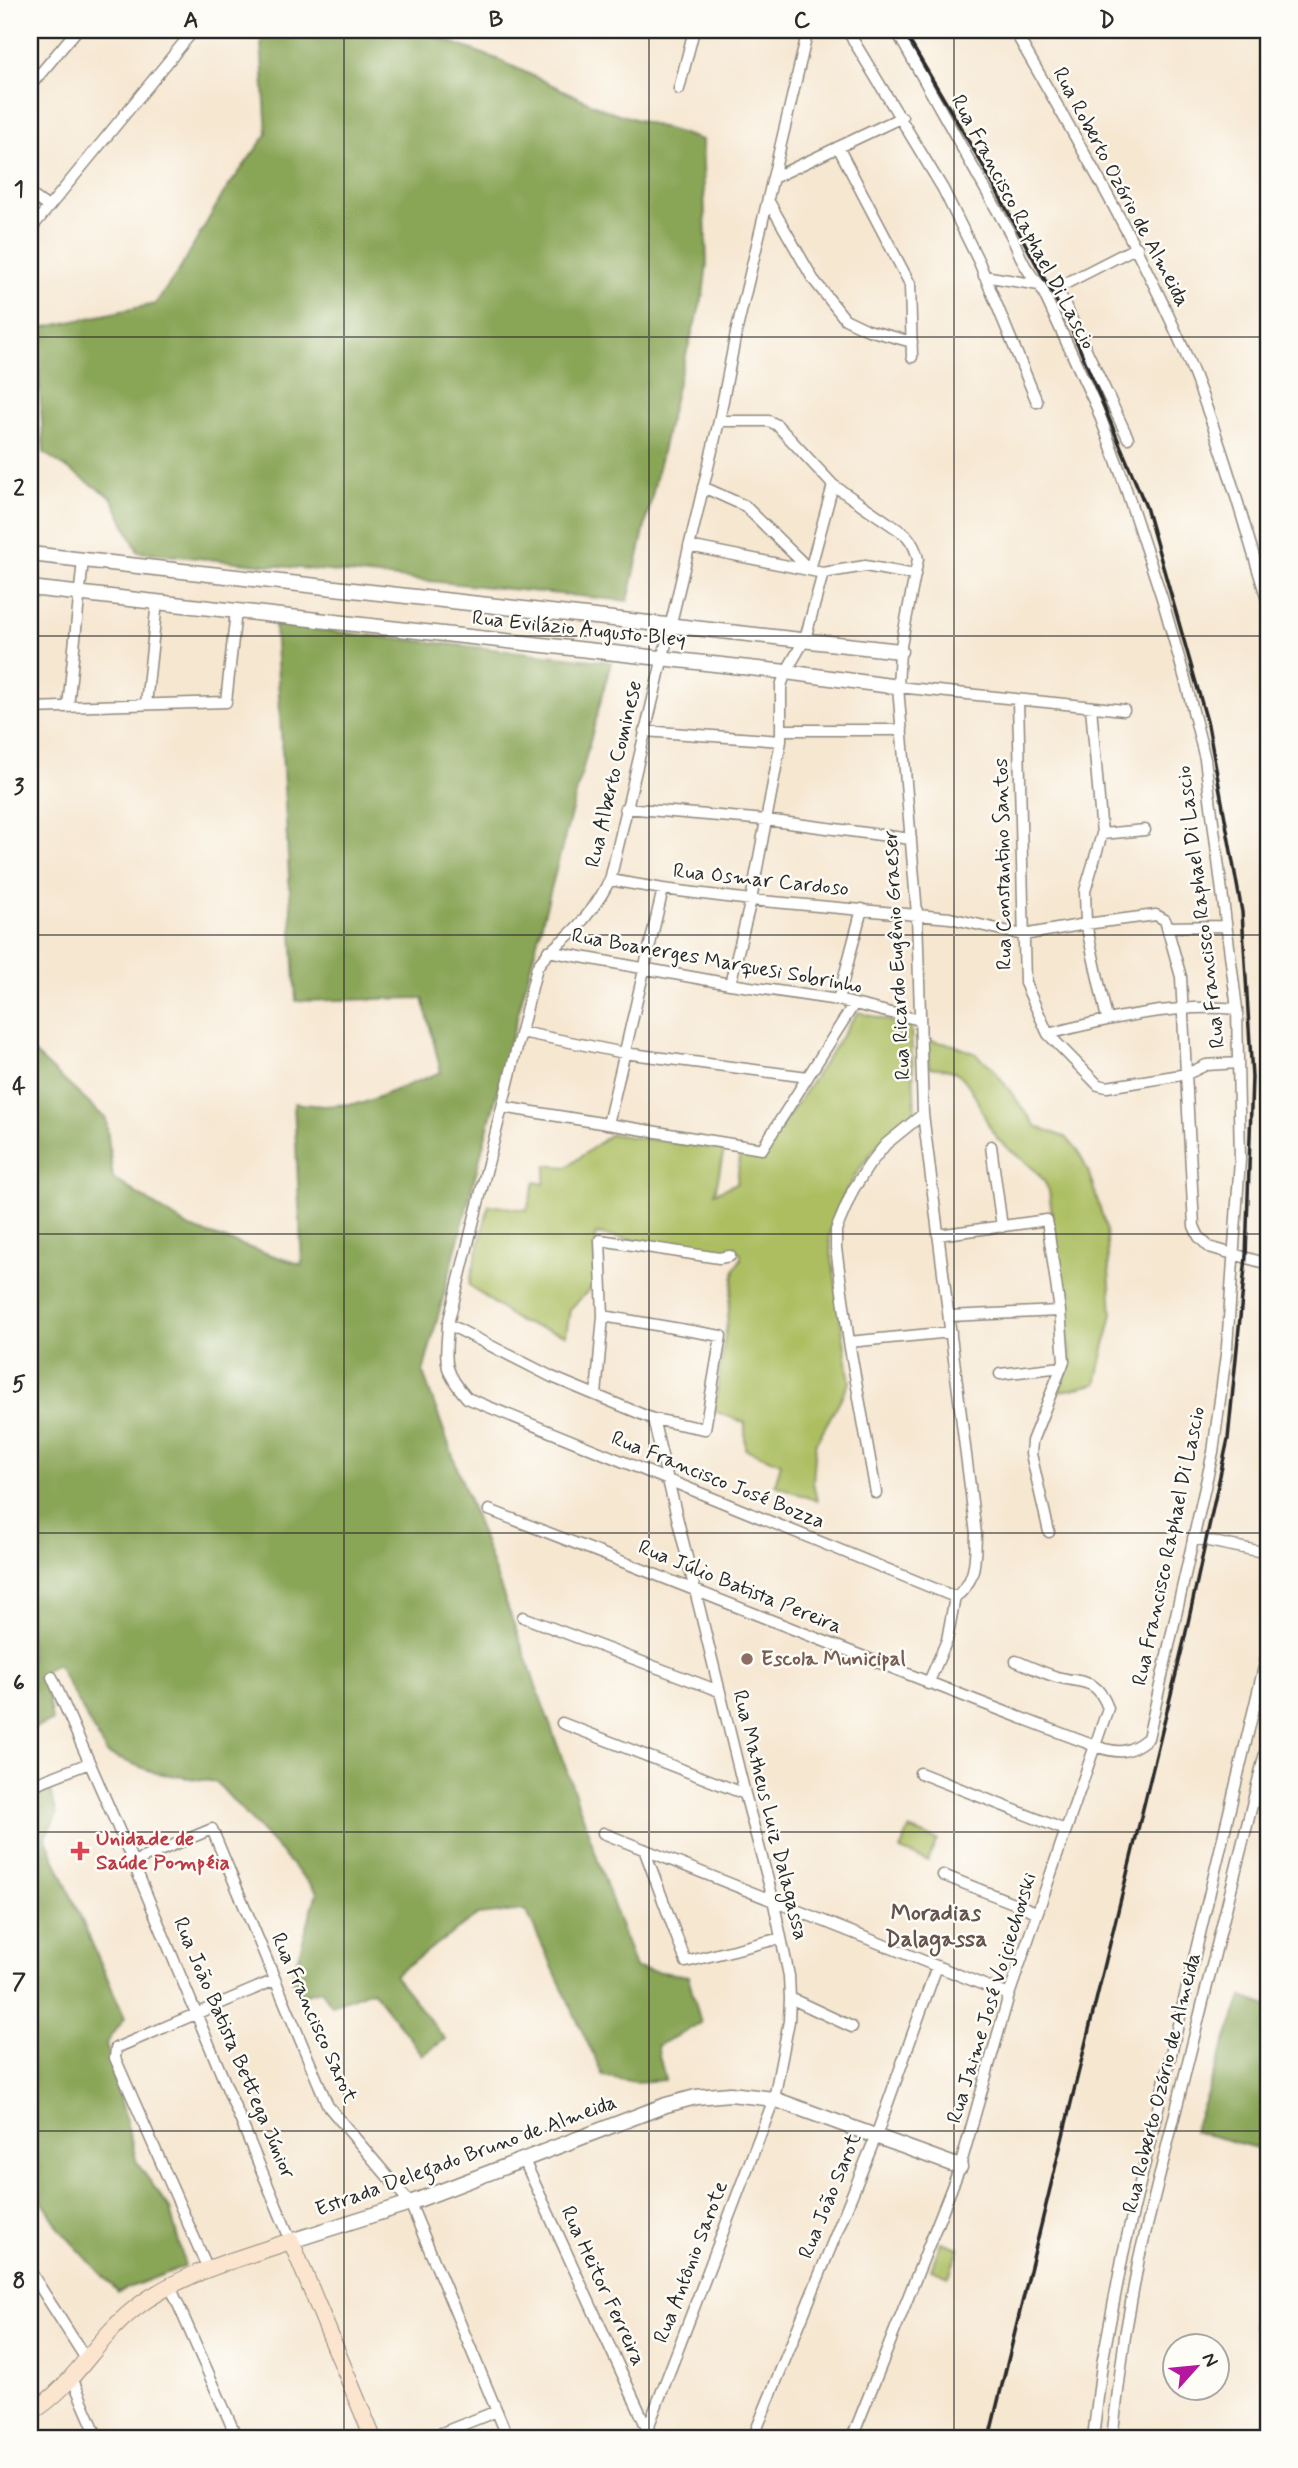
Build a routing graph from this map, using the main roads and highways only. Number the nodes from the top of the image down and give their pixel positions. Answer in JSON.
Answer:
{"nodes":[{"id":1,"x":291,"y":2241,"type":"joint"},
{"id":2,"x":30,"y":2413,"type":"edge"},
{"id":3,"x":373,"y":2438,"type":"edge"}],
"edges":[{"from":1,"to":2,"type":"main road","name":"Estrada Delegado Bruno de Almeida"},
{"from":1,"to":3,"type":"main road","name":"Rua João Batista Bettega Júnior"}]}
